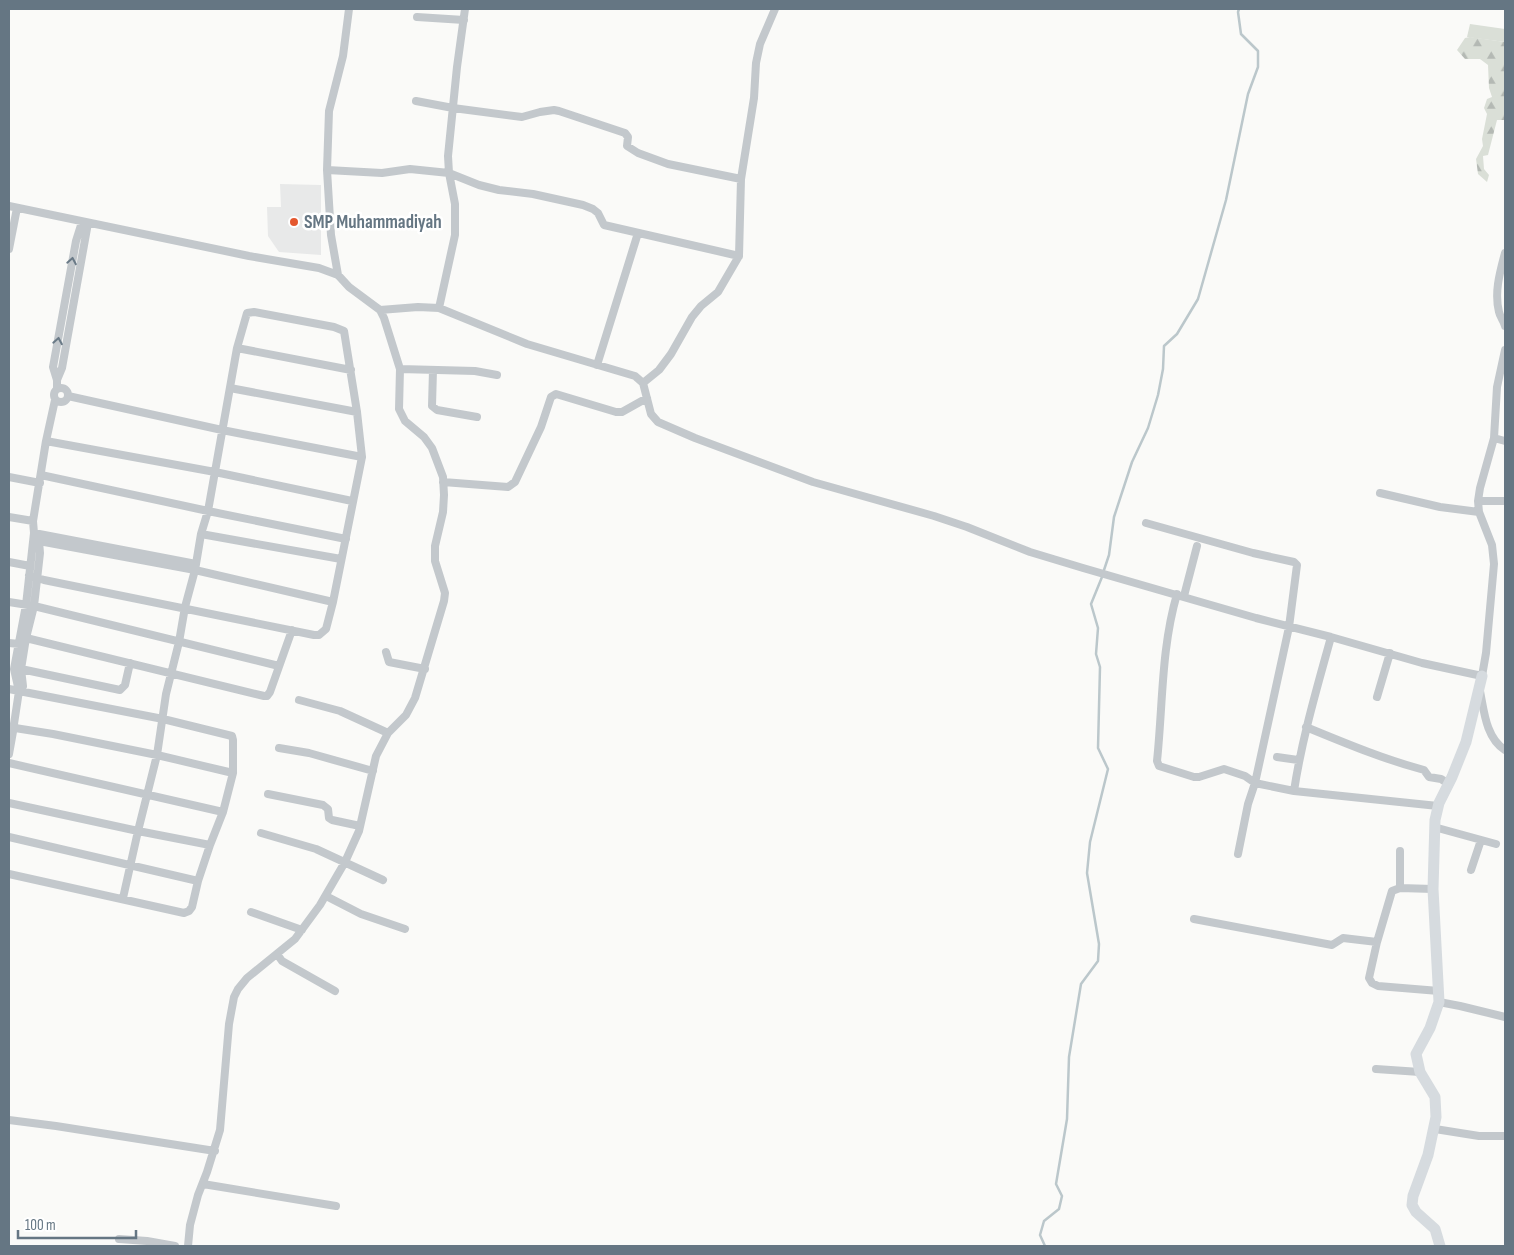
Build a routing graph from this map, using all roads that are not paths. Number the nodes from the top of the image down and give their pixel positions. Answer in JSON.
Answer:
{"nodes":[{"id":1,"x":349,"y":9,"type":"edge"},
{"id":2,"x":465,"y":9,"type":"edge"},
{"id":3,"x":775,"y":9,"type":"edge"},
{"id":4,"x":417,"y":17,"type":"dead end"},
{"id":5,"x":464,"y":20,"type":"junction"},
{"id":6,"x":416,"y":101,"type":"dead end"},
{"id":7,"x":453,"y":108,"type":"junction"},
{"id":8,"x":327,"y":170,"type":"junction"},
{"id":9,"x":449,"y":173,"type":"junction"},
{"id":10,"x":741,"y":179,"type":"junction"},
{"id":11,"x":13,"y":207,"type":"edge"},
{"id":12,"x":85,"y":223,"type":"junction"},
{"id":13,"x":638,"y":233,"type":"junction"},
{"id":14,"x":9,"y":249,"type":"edge"},
{"id":15,"x":1505,"y":253,"type":"edge"},
{"id":16,"x":738,"y":256,"type":"junction"},
{"id":17,"x":1504,"y":264,"type":"edge"},
{"id":18,"x":338,"y":275,"type":"junction"},
{"id":19,"x":439,"y":308,"type":"junction"},
{"id":20,"x":380,"y":310,"type":"junction"},
{"id":21,"x":1505,"y":326,"type":"edge"},
{"id":22,"x":238,"y":348,"type":"junction"},
{"id":23,"x":1505,"y":350,"type":"edge"},
{"id":24,"x":597,"y":365,"type":"junction"},
{"id":25,"x":400,"y":369,"type":"junction"},
{"id":26,"x":351,"y":370,"type":"junction"},
{"id":27,"x":433,"y":370,"type":"junction"},
{"id":28,"x":497,"y":374,"type":"dead end"},
{"id":29,"x":643,"y":383,"type":"junction"},
{"id":30,"x":57,"y":385,"type":"junction"},
{"id":31,"x":1496,"y":387,"type":"junction"},
{"id":32,"x":230,"y":388,"type":"junction"},
{"id":33,"x":1505,"y":389,"type":"edge"},
{"id":34,"x":68,"y":396,"type":"junction"},
{"id":35,"x":647,"y":398,"type":"junction"},
{"id":36,"x":55,"y":400,"type":"junction"},
{"id":37,"x":357,"y":412,"type":"junction"},
{"id":38,"x":477,"y":417,"type":"dead end"},
{"id":39,"x":222,"y":430,"type":"junction"},
{"id":40,"x":1494,"y":438,"type":"junction"},
{"id":41,"x":46,"y":441,"type":"junction"},
{"id":42,"x":1505,"y":441,"type":"edge"},
{"id":43,"x":362,"y":457,"type":"junction"},
{"id":44,"x":215,"y":472,"type":"junction"},
{"id":45,"x":9,"y":477,"type":"edge"},
{"id":46,"x":40,"y":479,"type":"junction"},
{"id":47,"x":443,"y":482,"type":"junction"},
{"id":48,"x":1380,"y":493,"type":"dead end"},
{"id":49,"x":352,"y":501,"type":"junction"},
{"id":50,"x":1480,"y":501,"type":"junction"},
{"id":51,"x":1505,"y":501,"type":"edge"},
{"id":52,"x":208,"y":511,"type":"junction"},
{"id":53,"x":1479,"y":512,"type":"junction"},
{"id":54,"x":9,"y":517,"type":"edge"},
{"id":55,"x":34,"y":521,"type":"junction"},
{"id":56,"x":1146,"y":523,"type":"dead end"},
{"id":57,"x":34,"y":533,"type":"junction"},
{"id":58,"x":201,"y":534,"type":"junction"},
{"id":59,"x":346,"y":539,"type":"junction"},
{"id":60,"x":39,"y":541,"type":"junction"},
{"id":61,"x":1197,"y":546,"type":"dead end"},
{"id":62,"x":341,"y":559,"type":"junction"},
{"id":63,"x":9,"y":562,"type":"edge"},
{"id":64,"x":30,"y":566,"type":"junction"},
{"id":65,"x":195,"y":567,"type":"junction"},
{"id":66,"x":29,"y":575,"type":"junction"},
{"id":67,"x":38,"y":577,"type":"junction"},
{"id":68,"x":1180,"y":595,"type":"junction"},
{"id":69,"x":9,"y":602,"type":"edge"},
{"id":70,"x":333,"y":602,"type":"junction"},
{"id":71,"x":30,"y":606,"type":"junction"},
{"id":72,"x":185,"y":607,"type":"junction"},
{"id":73,"x":1289,"y":626,"type":"junction"},
{"id":74,"x":292,"y":630,"type":"junction"},
{"id":75,"x":1331,"y":637,"type":"junction"},
{"id":76,"x":26,"y":638,"type":"junction"},
{"id":77,"x":179,"y":642,"type":"junction"},
{"id":78,"x":9,"y":643,"type":"edge"},
{"id":79,"x":19,"y":644,"type":"junction"},
{"id":80,"x":386,"y":652,"type":"dead end"},
{"id":81,"x":1390,"y":653,"type":"junction"},
{"id":82,"x":130,"y":663,"type":"junction"},
{"id":83,"x":279,"y":666,"type":"junction"},
{"id":84,"x":18,"y":669,"type":"junction"},
{"id":85,"x":425,"y":669,"type":"junction"},
{"id":86,"x":171,"y":674,"type":"junction"},
{"id":87,"x":1482,"y":676,"type":"junction"},
{"id":88,"x":9,"y":689,"type":"edge"},
{"id":89,"x":21,"y":689,"type":"junction"},
{"id":90,"x":1480,"y":689,"type":"junction"},
{"id":91,"x":1377,"y":697,"type":"dead end"},
{"id":92,"x":299,"y":700,"type":"dead end"},
{"id":93,"x":163,"y":719,"type":"junction"},
{"id":94,"x":11,"y":726,"type":"edge"},
{"id":95,"x":1306,"y":727,"type":"junction"},
{"id":96,"x":388,"y":732,"type":"junction"},
{"id":97,"x":279,"y":748,"type":"dead end"},
{"id":98,"x":1505,"y":750,"type":"edge"},
{"id":99,"x":9,"y":754,"type":"edge"},
{"id":100,"x":157,"y":755,"type":"junction"},
{"id":101,"x":1277,"y":756,"type":"dead end"},
{"id":102,"x":1298,"y":760,"type":"junction"},
{"id":103,"x":9,"y":763,"type":"edge"},
{"id":104,"x":373,"y":771,"type":"junction"},
{"id":105,"x":232,"y":773,"type":"junction"},
{"id":106,"x":1255,"y":783,"type":"junction"},
{"id":107,"x":1449,"y":784,"type":"junction"},
{"id":108,"x":1294,"y":791,"type":"junction"},
{"id":109,"x":148,"y":794,"type":"junction"},
{"id":110,"x":268,"y":794,"type":"dead end"},
{"id":111,"x":9,"y":802,"type":"edge"},
{"id":112,"x":1438,"y":806,"type":"junction"},
{"id":113,"x":223,"y":812,"type":"junction"},
{"id":114,"x":360,"y":826,"type":"junction"},
{"id":115,"x":1434,"y":827,"type":"junction"},
{"id":116,"x":138,"y":831,"type":"junction"},
{"id":117,"x":262,"y":833,"type":"dead end"},
{"id":118,"x":9,"y":837,"type":"edge"},
{"id":119,"x":1481,"y":840,"type":"junction"},
{"id":120,"x":1496,"y":844,"type":"dead end"},
{"id":121,"x":210,"y":846,"type":"junction"},
{"id":122,"x":1400,"y":851,"type":"dead end"},
{"id":123,"x":1238,"y":854,"type":"dead end"},
{"id":124,"x":350,"y":864,"type":"junction"},
{"id":125,"x":131,"y":866,"type":"junction"},
{"id":126,"x":1471,"y":870,"type":"dead end"},
{"id":127,"x":9,"y":874,"type":"edge"},
{"id":128,"x":383,"y":880,"type":"dead end"},
{"id":129,"x":198,"y":881,"type":"junction"},
{"id":130,"x":1400,"y":888,"type":"junction"},
{"id":131,"x":1433,"y":889,"type":"junction"},
{"id":132,"x":124,"y":898,"type":"junction"},
{"id":133,"x":331,"y":899,"type":"junction"},
{"id":134,"x":251,"y":912,"type":"dead end"},
{"id":135,"x":1194,"y":919,"type":"dead end"},
{"id":136,"x":405,"y":929,"type":"dead end"},
{"id":137,"x":302,"y":930,"type":"junction"},
{"id":138,"x":1377,"y":942,"type":"junction"},
{"id":139,"x":280,"y":957,"type":"junction"},
{"id":140,"x":335,"y":991,"type":"dead end"},
{"id":141,"x":1439,"y":997,"type":"junction"},
{"id":142,"x":1505,"y":1017,"type":"edge"},
{"id":143,"x":1376,"y":1069,"type":"dead end"},
{"id":144,"x":1420,"y":1072,"type":"junction"},
{"id":145,"x":9,"y":1120,"type":"edge"},
{"id":146,"x":1435,"y":1129,"type":"junction"},
{"id":147,"x":1505,"y":1136,"type":"edge"},
{"id":148,"x":215,"y":1151,"type":"junction"},
{"id":149,"x":203,"y":1184,"type":"junction"},
{"id":150,"x":336,"y":1206,"type":"dead end"},
{"id":151,"x":119,"y":1239,"type":"dead end"},
{"id":152,"x":174,"y":1246,"type":"edge"},
{"id":153,"x":188,"y":1246,"type":"edge"},
{"id":154,"x":1440,"y":1246,"type":"edge"}],
"edges":[{"from":1,"to":8,"type":"street"},
{"from":2,"to":5,"type":"street"},
{"from":3,"to":10,"type":"street"},
{"from":4,"to":5,"type":"street"},
{"from":5,"to":7,"type":"street"},
{"from":6,"to":7,"type":"street"},
{"from":7,"to":9,"type":"street"},
{"from":7,"to":10,"type":"street"},
{"from":8,"to":9,"type":"street"},
{"from":8,"to":18,"type":"street"},
{"from":9,"to":13,"type":"street"},
{"from":9,"to":19,"type":"street"},
{"from":10,"to":16,"type":"street"},
{"from":11,"to":12,"type":"street"},
{"from":11,"to":14,"type":"street"},
{"from":12,"to":18,"type":"street"},
{"from":12,"to":30,"type":"street"},
{"from":13,"to":16,"type":"street"},
{"from":13,"to":24,"type":"street"},
{"from":15,"to":17,"type":"street"},
{"from":16,"to":29,"type":"street"},
{"from":17,"to":21,"type":"street"},
{"from":18,"to":20,"type":"street"},
{"from":19,"to":20,"type":"street"},
{"from":19,"to":24,"type":"street"},
{"from":20,"to":25,"type":"street"},
{"from":22,"to":26,"type":"street"},
{"from":22,"to":26,"type":"street"},
{"from":22,"to":32,"type":"street"},
{"from":23,"to":31,"type":"street"},
{"from":24,"to":29,"type":"street"},
{"from":25,"to":27,"type":"street"},
{"from":25,"to":47,"type":"street"},
{"from":26,"to":37,"type":"street"},
{"from":27,"to":28,"type":"street"},
{"from":27,"to":38,"type":"street"},
{"from":29,"to":35,"type":"street"},
{"from":30,"to":34,"type":"street"},
{"from":30,"to":36,"type":"street"},
{"from":31,"to":33,"type":"street"},
{"from":31,"to":40,"type":"street"},
{"from":32,"to":37,"type":"street"},
{"from":32,"to":39,"type":"street"},
{"from":34,"to":36,"type":"street"},
{"from":34,"to":39,"type":"street"},
{"from":35,"to":47,"type":"street"},
{"from":35,"to":68,"type":"street"},
{"from":36,"to":41,"type":"street"},
{"from":37,"to":43,"type":"street"},
{"from":39,"to":43,"type":"street"},
{"from":39,"to":44,"type":"street"},
{"from":40,"to":42,"type":"street"},
{"from":40,"to":50,"type":"street"},
{"from":41,"to":44,"type":"street"},
{"from":41,"to":46,"type":"street"},
{"from":43,"to":49,"type":"street"},
{"from":44,"to":49,"type":"street"},
{"from":44,"to":52,"type":"street"},
{"from":45,"to":46,"type":"street"},
{"from":46,"to":52,"type":"street"},
{"from":46,"to":55,"type":"street"},
{"from":47,"to":85,"type":"street"},
{"from":48,"to":53,"type":"street"},
{"from":49,"to":59,"type":"street"},
{"from":50,"to":51,"type":"street"},
{"from":50,"to":53,"type":"street"},
{"from":52,"to":58,"type":"street"},
{"from":52,"to":59,"type":"street"},
{"from":53,"to":87,"type":"street"},
{"from":54,"to":55,"type":"street"},
{"from":55,"to":57,"type":"street"},
{"from":56,"to":73,"type":"street"},
{"from":57,"to":60,"type":"street"},
{"from":57,"to":64,"type":"street"},
{"from":57,"to":65,"type":"street"},
{"from":58,"to":62,"type":"street"},
{"from":58,"to":65,"type":"street"},
{"from":59,"to":62,"type":"street"},
{"from":60,"to":65,"type":"street"},
{"from":60,"to":67,"type":"street"},
{"from":61,"to":68,"type":"street"},
{"from":62,"to":70,"type":"street"},
{"from":63,"to":64,"type":"street"},
{"from":64,"to":66,"type":"street"},
{"from":65,"to":70,"type":"street"},
{"from":65,"to":72,"type":"street"},
{"from":66,"to":67,"type":"street"},
{"from":66,"to":71,"type":"street"},
{"from":67,"to":71,"type":"street"},
{"from":67,"to":72,"type":"street"},
{"from":68,"to":73,"type":"street"},
{"from":68,"to":106,"type":"street"},
{"from":69,"to":71,"type":"street"},
{"from":70,"to":74,"type":"street"},
{"from":71,"to":76,"type":"street"},
{"from":71,"to":77,"type":"street"},
{"from":71,"to":79,"type":"street"},
{"from":72,"to":74,"type":"street"},
{"from":72,"to":77,"type":"street"},
{"from":73,"to":75,"type":"street"},
{"from":73,"to":106,"type":"street"},
{"from":74,"to":83,"type":"street"},
{"from":75,"to":81,"type":"street"},
{"from":75,"to":95,"type":"street"},
{"from":76,"to":82,"type":"street"},
{"from":76,"to":84,"type":"street"},
{"from":77,"to":83,"type":"street"},
{"from":77,"to":86,"type":"street"},
{"from":78,"to":79,"type":"street"},
{"from":79,"to":84,"type":"street"},
{"from":80,"to":85,"type":"street"},
{"from":81,"to":87,"type":"street"},
{"from":81,"to":91,"type":"street"},
{"from":82,"to":84,"type":"street"},
{"from":82,"to":86,"type":"street"},
{"from":83,"to":86,"type":"street"},
{"from":84,"to":89,"type":"street"},
{"from":85,"to":96,"type":"street"},
{"from":86,"to":93,"type":"street"},
{"from":87,"to":90,"type":"street"},
{"from":88,"to":89,"type":"street"},
{"from":89,"to":93,"type":"street"},
{"from":89,"to":94,"type":"street"},
{"from":90,"to":98,"type":"street"},
{"from":90,"to":107,"type":"street"},
{"from":92,"to":96,"type":"street"},
{"from":93,"to":100,"type":"street"},
{"from":93,"to":105,"type":"street"},
{"from":94,"to":99,"type":"street"},
{"from":94,"to":100,"type":"street"},
{"from":95,"to":102,"type":"street"},
{"from":95,"to":107,"type":"street"},
{"from":96,"to":104,"type":"street"},
{"from":97,"to":104,"type":"street"},
{"from":100,"to":105,"type":"street"},
{"from":100,"to":109,"type":"street"},
{"from":101,"to":102,"type":"street"},
{"from":102,"to":108,"type":"street"},
{"from":103,"to":109,"type":"street"},
{"from":104,"to":114,"type":"street"},
{"from":105,"to":113,"type":"street"},
{"from":106,"to":108,"type":"street"},
{"from":106,"to":123,"type":"street"},
{"from":107,"to":112,"type":"street"},
{"from":108,"to":112,"type":"street"},
{"from":109,"to":113,"type":"street"},
{"from":109,"to":116,"type":"street"},
{"from":110,"to":114,"type":"street"},
{"from":111,"to":116,"type":"street"},
{"from":112,"to":115,"type":"street"},
{"from":113,"to":121,"type":"street"},
{"from":114,"to":124,"type":"street"},
{"from":115,"to":119,"type":"street"},
{"from":115,"to":131,"type":"street"},
{"from":116,"to":121,"type":"street"},
{"from":116,"to":125,"type":"street"},
{"from":117,"to":124,"type":"street"},
{"from":118,"to":125,"type":"street"},
{"from":119,"to":120,"type":"street"},
{"from":119,"to":126,"type":"street"},
{"from":121,"to":129,"type":"street"},
{"from":122,"to":130,"type":"street"},
{"from":124,"to":128,"type":"street"},
{"from":124,"to":133,"type":"street"},
{"from":125,"to":129,"type":"street"},
{"from":125,"to":132,"type":"street"},
{"from":127,"to":132,"type":"street"},
{"from":129,"to":132,"type":"street"},
{"from":130,"to":131,"type":"street"},
{"from":130,"to":138,"type":"street"},
{"from":131,"to":141,"type":"street"},
{"from":133,"to":136,"type":"street"},
{"from":133,"to":137,"type":"street"},
{"from":134,"to":137,"type":"street"},
{"from":135,"to":138,"type":"street"},
{"from":137,"to":139,"type":"street"},
{"from":138,"to":141,"type":"street"},
{"from":139,"to":140,"type":"street"},
{"from":139,"to":148,"type":"street"},
{"from":141,"to":142,"type":"street"},
{"from":141,"to":144,"type":"street"},
{"from":143,"to":144,"type":"street"},
{"from":144,"to":146,"type":"street"},
{"from":145,"to":148,"type":"street"},
{"from":146,"to":147,"type":"street"},
{"from":146,"to":154,"type":"street"},
{"from":148,"to":149,"type":"street"},
{"from":149,"to":150,"type":"street"},
{"from":149,"to":153,"type":"street"},
{"from":151,"to":152,"type":"street"}]}
